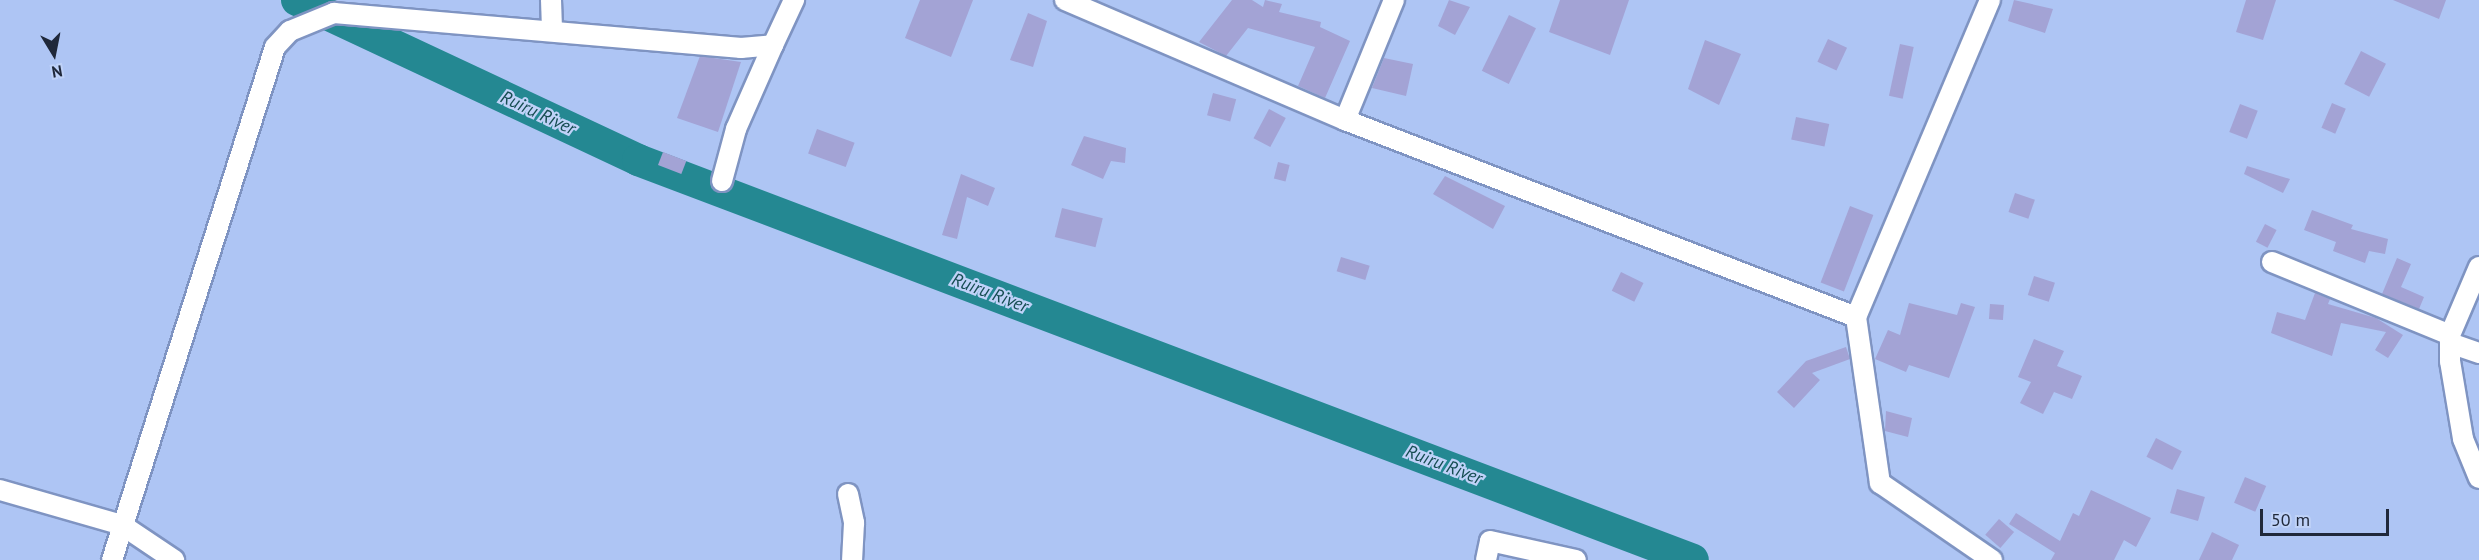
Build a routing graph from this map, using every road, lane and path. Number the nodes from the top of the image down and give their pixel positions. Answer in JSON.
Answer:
{"nodes":[{"id":1,"x":551,"y":0,"type":"edge"},
{"id":2,"x":794,"y":0,"type":"edge"},
{"id":3,"x":1065,"y":0,"type":"edge"},
{"id":4,"x":1394,"y":0,"type":"edge"},
{"id":5,"x":1990,"y":0,"type":"edge"},
{"id":6,"x":552,"y":31,"type":"junction"},
{"id":7,"x":773,"y":45,"type":"junction"},
{"id":8,"x":1345,"y":120,"type":"junction"},
{"id":9,"x":722,"y":182,"type":"dead end"},
{"id":10,"x":2272,"y":262,"type":"dead end"},
{"id":11,"x":2479,"y":267,"type":"edge"},
{"id":12,"x":1856,"y":317,"type":"junction"},
{"id":13,"x":2450,"y":339,"type":"junction"},
{"id":14,"x":2479,"y":353,"type":"edge"},
{"id":15,"x":2479,"y":478,"type":"edge"},
{"id":16,"x":0,"y":490,"type":"edge"},
{"id":17,"x":848,"y":494,"type":"dead end"},
{"id":18,"x":122,"y":525,"type":"junction"},
{"id":19,"x":112,"y":560,"type":"edge"},
{"id":20,"x":174,"y":560,"type":"edge"},
{"id":21,"x":852,"y":560,"type":"edge"},
{"id":22,"x":1486,"y":560,"type":"edge"},
{"id":23,"x":1576,"y":560,"type":"edge"},
{"id":24,"x":1992,"y":560,"type":"edge"}],
"edges":[{"from":1,"to":6,"type":"street"},
{"from":2,"to":7,"type":"street"},
{"from":3,"to":8,"type":"street"},
{"from":4,"to":8,"type":"street"},
{"from":5,"to":12,"type":"street"},
{"from":6,"to":7,"type":"street"},
{"from":6,"to":18,"type":"street"},
{"from":7,"to":9,"type":"street"},
{"from":8,"to":12,"type":"street"},
{"from":10,"to":13,"type":"street"},
{"from":11,"to":13,"type":"street"},
{"from":12,"to":24,"type":"street"},
{"from":13,"to":14,"type":"street"},
{"from":13,"to":15,"type":"street"},
{"from":16,"to":18,"type":"street"},
{"from":17,"to":21,"type":"street"},
{"from":18,"to":19,"type":"street"},
{"from":18,"to":20,"type":"street"},
{"from":22,"to":23,"type":"street"}]}
